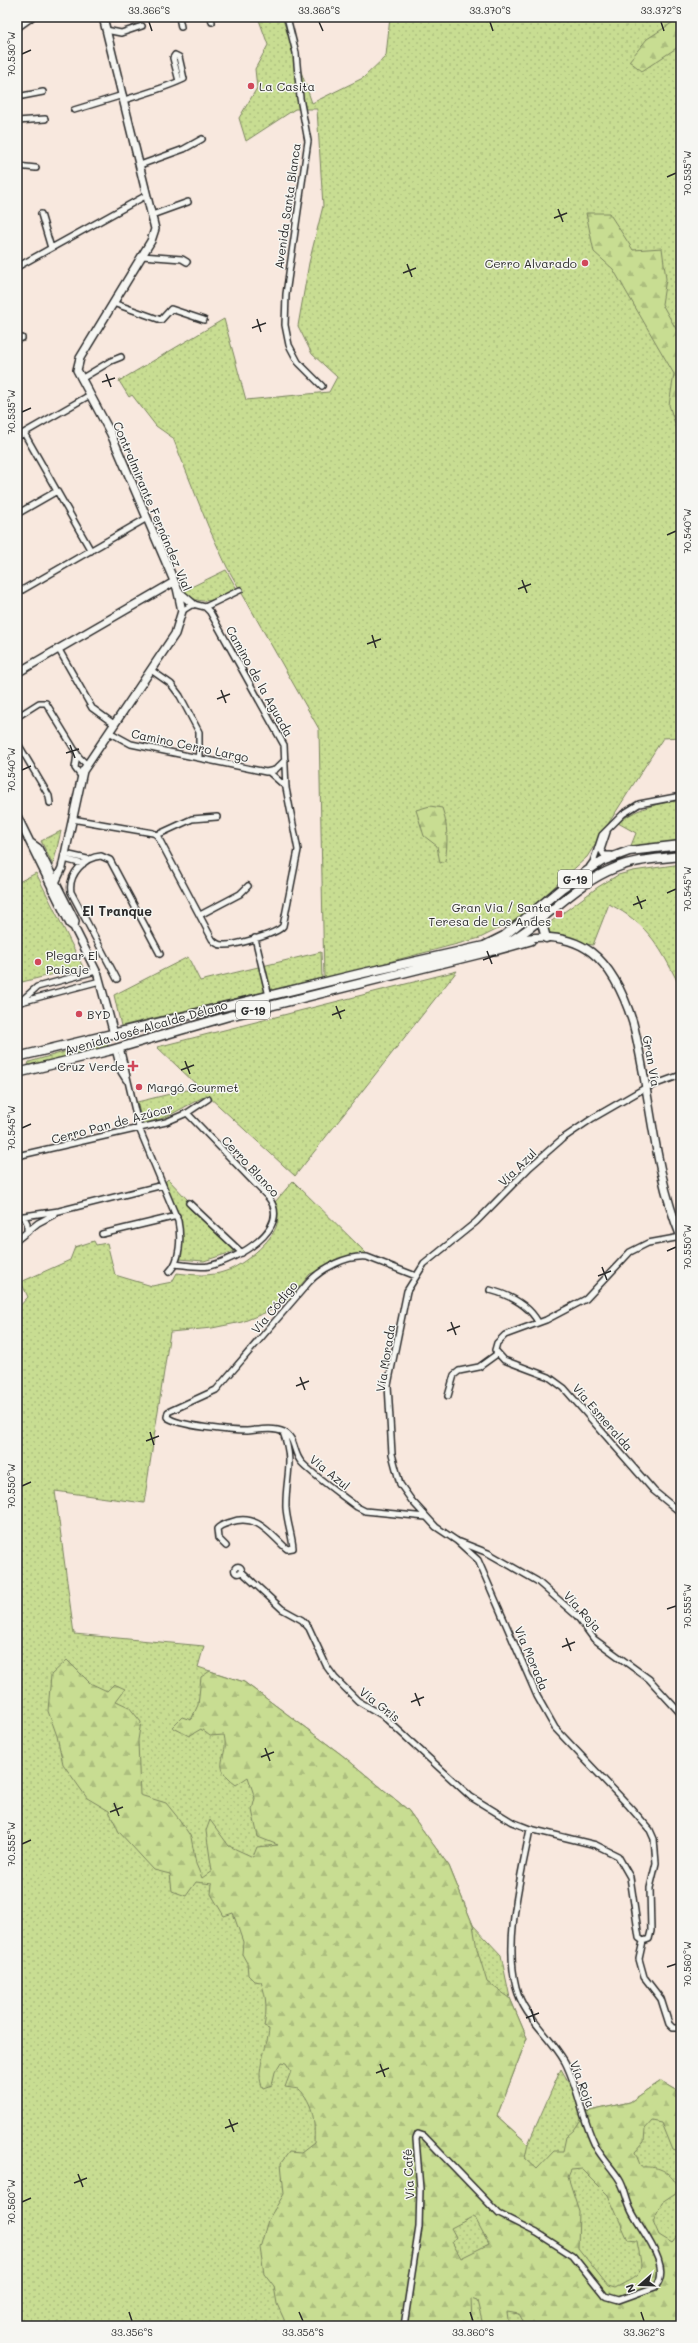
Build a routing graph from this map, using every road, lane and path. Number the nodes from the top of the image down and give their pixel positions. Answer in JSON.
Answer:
{"nodes":[{"id":1,"x":31,"y":17,"type":"edge"},
{"id":2,"x":103,"y":17,"type":"edge"},
{"id":3,"x":179,"y":17,"type":"edge"},
{"id":4,"x":287,"y":17,"type":"edge"},
{"id":5,"x":17,"y":26,"type":"edge"},
{"id":6,"x":142,"y":26,"type":"dead end"},
{"id":7,"x":181,"y":27,"type":"dead end"},
{"id":8,"x":106,"y":30,"type":"junction"},
{"id":9,"x":179,"y":81,"type":"dead end"},
{"id":10,"x":43,"y":92,"type":"dead end"},
{"id":11,"x":17,"y":96,"type":"edge"},
{"id":12,"x":123,"y":98,"type":"junction"},
{"id":13,"x":74,"y":110,"type":"dead end"},
{"id":14,"x":45,"y":119,"type":"dead end"},
{"id":15,"x":17,"y":121,"type":"edge"},
{"id":16,"x":202,"y":139,"type":"dead end"},
{"id":17,"x":140,"y":165,"type":"junction"},
{"id":18,"x":17,"y":166,"type":"edge"},
{"id":19,"x":36,"y":168,"type":"dead end"},
{"id":20,"x":147,"y":195,"type":"junction"},
{"id":21,"x":188,"y":202,"type":"dead end"},
{"id":22,"x":41,"y":214,"type":"dead end"},
{"id":23,"x":152,"y":215,"type":"junction"},
{"id":24,"x":51,"y":248,"type":"junction"},
{"id":25,"x":142,"y":256,"type":"junction"},
{"id":26,"x":187,"y":262,"type":"dead end"},
{"id":27,"x":17,"y":267,"type":"edge"},
{"id":28,"x":113,"y":303,"type":"junction"},
{"id":29,"x":204,"y":320,"type":"dead end"},
{"id":30,"x":121,"y":357,"type":"dead end"},
{"id":31,"x":80,"y":379,"type":"junction"},
{"id":32,"x":322,"y":386,"type":"dead end"},
{"id":33,"x":90,"y":395,"type":"junction"},
{"id":34,"x":24,"y":433,"type":"junction"},
{"id":35,"x":17,"y":437,"type":"edge"},
{"id":36,"x":57,"y":491,"type":"junction"},
{"id":37,"x":17,"y":514,"type":"edge"},
{"id":38,"x":147,"y":518,"type":"junction"},
{"id":39,"x":91,"y":551,"type":"junction"},
{"id":40,"x":174,"y":582,"type":"junction"},
{"id":41,"x":240,"y":590,"type":"dead end"},
{"id":42,"x":17,"y":592,"type":"edge"},
{"id":43,"x":178,"y":592,"type":"junction"},
{"id":44,"x":194,"y":604,"type":"junction"},
{"id":45,"x":205,"y":607,"type":"junction"},
{"id":46,"x":182,"y":611,"type":"junction"},
{"id":47,"x":58,"y":648,"type":"junction"},
{"id":48,"x":19,"y":670,"type":"edge"},
{"id":49,"x":151,"y":670,"type":"junction"},
{"id":50,"x":17,"y":717,"type":"edge"},
{"id":51,"x":114,"y":724,"type":"junction"},
{"id":52,"x":109,"y":732,"type":"junction"},
{"id":53,"x":17,"y":742,"type":"edge"},
{"id":54,"x":77,"y":754,"type":"junction"},
{"id":55,"x":199,"y":758,"type":"junction"},
{"id":56,"x":285,"y":760,"type":"junction"},
{"id":57,"x":87,"y":765,"type":"junction"},
{"id":58,"x":269,"y":772,"type":"junction"},
{"id":59,"x":81,"y":776,"type":"junction"},
{"id":60,"x":286,"y":788,"type":"junction"},
{"id":61,"x":681,"y":796,"type":"edge"},
{"id":62,"x":50,"y":803,"type":"dead end"},
{"id":63,"x":17,"y":816,"type":"edge"},
{"id":64,"x":217,"y":817,"type":"dead end"},
{"id":65,"x":72,"y":819,"type":"junction"},
{"id":66,"x":607,"y":832,"type":"junction"},
{"id":67,"x":157,"y":836,"type":"junction"},
{"id":68,"x":31,"y":843,"type":"junction"},
{"id":69,"x":681,"y":845,"type":"edge"},
{"id":70,"x":601,"y":847,"type":"junction"},
{"id":71,"x":620,"y":854,"type":"junction"},
{"id":72,"x":681,"y":856,"type":"edge"},
{"id":73,"x":85,"y":861,"type":"junction"},
{"id":74,"x":602,"y":861,"type":"junction"},
{"id":75,"x":63,"y":862,"type":"junction"},
{"id":76,"x":48,"y":869,"type":"junction"},
{"id":77,"x":586,"y":870,"type":"junction"},
{"id":78,"x":248,"y":886,"type":"dead end"},
{"id":79,"x":55,"y":888,"type":"junction"},
{"id":80,"x":562,"y":904,"type":"junction"},
{"id":81,"x":542,"y":906,"type":"junction"},
{"id":82,"x":200,"y":915,"type":"junction"},
{"id":83,"x":541,"y":921,"type":"junction"},
{"id":84,"x":254,"y":938,"type":"junction"},
{"id":85,"x":543,"y":938,"type":"junction"},
{"id":86,"x":512,"y":941,"type":"junction"},
{"id":87,"x":487,"y":949,"type":"junction"},
{"id":88,"x":160,"y":954,"type":"dead end"},
{"id":89,"x":96,"y":971,"type":"junction"},
{"id":90,"x":70,"y":978,"type":"junction"},
{"id":91,"x":117,"y":979,"type":"dead end"},
{"id":92,"x":100,"y":980,"type":"junction"},
{"id":93,"x":73,"y":988,"type":"junction"},
{"id":94,"x":269,"y":996,"type":"junction"},
{"id":95,"x":19,"y":1003,"type":"edge"},
{"id":96,"x":167,"y":1032,"type":"junction"},
{"id":97,"x":114,"y":1034,"type":"junction"},
{"id":98,"x":60,"y":1048,"type":"junction"},
{"id":99,"x":118,"y":1048,"type":"junction"},
{"id":100,"x":17,"y":1057,"type":"edge"},
{"id":101,"x":17,"y":1061,"type":"edge"},
{"id":102,"x":17,"y":1069,"type":"edge"},
{"id":103,"x":30,"y":1070,"type":"junction"},
{"id":104,"x":17,"y":1073,"type":"edge"},
{"id":105,"x":681,"y":1075,"type":"edge"},
{"id":106,"x":645,"y":1088,"type":"junction"},
{"id":107,"x":208,"y":1099,"type":"dead end"},
{"id":108,"x":187,"y":1113,"type":"junction"},
{"id":109,"x":139,"y":1128,"type":"junction"},
{"id":110,"x":17,"y":1156,"type":"edge"},
{"id":111,"x":163,"y":1185,"type":"junction"},
{"id":112,"x":188,"y":1203,"type":"dead end"},
{"id":113,"x":59,"y":1211,"type":"junction"},
{"id":114,"x":177,"y":1216,"type":"junction"},
{"id":115,"x":24,"y":1217,"type":"junction"},
{"id":116,"x":17,"y":1218,"type":"edge"},
{"id":117,"x":27,"y":1232,"type":"junction"},
{"id":118,"x":102,"y":1234,"type":"dead end"},
{"id":119,"x":681,"y":1237,"type":"edge"},
{"id":120,"x":17,"y":1240,"type":"edge"},
{"id":121,"x":242,"y":1253,"type":"junction"},
{"id":122,"x":175,"y":1264,"type":"junction"},
{"id":123,"x":169,"y":1272,"type":"dead end"},
{"id":124,"x":416,"y":1276,"type":"junction"},
{"id":125,"x":490,"y":1290,"type":"dead end"},
{"id":126,"x":538,"y":1322,"type":"junction"},
{"id":127,"x":497,"y":1354,"type":"junction"},
{"id":128,"x":448,"y":1396,"type":"dead end"},
{"id":129,"x":283,"y":1432,"type":"junction"},
{"id":130,"x":681,"y":1513,"type":"edge"},
{"id":131,"x":426,"y":1517,"type":"junction"},
{"id":132,"x":457,"y":1541,"type":"junction"},
{"id":133,"x":226,"y":1546,"type":"dead end"},
{"id":134,"x":241,"y":1571,"type":"dead end"},
{"id":135,"x":681,"y":1714,"type":"edge"},
{"id":136,"x":530,"y":1829,"type":"junction"},
{"id":137,"x":643,"y":1941,"type":"junction"},
{"id":138,"x":681,"y":2028,"type":"edge"},
{"id":139,"x":499,"y":2214,"type":"joint"},
{"id":140,"x":404,"y":2326,"type":"edge"}],
"edges":[{"from":1,"to":5,"type":"main road"},
{"from":2,"to":8,"type":"main road","name":"Contralmirante Fernández Vial"},
{"from":3,"to":7,"type":"street"},
{"from":4,"to":32,"type":"street","name":"Avenida Santa Blanca"},
{"from":6,"to":8,"type":"street"},
{"from":8,"to":12,"type":"main road","name":"Contralmirante Fernández Vial"},
{"from":9,"to":12,"type":"street"},
{"from":10,"to":11,"type":"street"},
{"from":12,"to":13,"type":"street"},
{"from":12,"to":17,"type":"main road","name":"Contralmirante Fernández Vial"},
{"from":14,"to":15,"type":"street"},
{"from":16,"to":17,"type":"street"},
{"from":17,"to":20,"type":"main road","name":"Contralmirante Fernández Vial"},
{"from":18,"to":19,"type":"street"},
{"from":20,"to":23,"type":"main road","name":"Contralmirante Fernández Vial"},
{"from":20,"to":24,"type":"street"},
{"from":21,"to":23,"type":"street"},
{"from":22,"to":24,"type":"street"},
{"from":23,"to":25,"type":"main road","name":"Contralmirante Fernández Vial"},
{"from":24,"to":27,"type":"street"},
{"from":25,"to":26,"type":"street"},
{"from":25,"to":28,"type":"main road","name":"Contralmirante Fernández Vial"},
{"from":28,"to":29,"type":"street"},
{"from":28,"to":31,"type":"main road","name":"Contralmirante Fernández Vial"},
{"from":30,"to":31,"type":"street"},
{"from":31,"to":33,"type":"main road","name":"Contralmirante Fernández Vial"},
{"from":33,"to":34,"type":"street"},
{"from":33,"to":38,"type":"main road","name":"Contralmirante Fernández Vial"},
{"from":34,"to":35,"type":"street"},
{"from":34,"to":36,"type":"street"},
{"from":36,"to":37,"type":"street"},
{"from":36,"to":39,"type":"street"},
{"from":38,"to":39,"type":"street"},
{"from":38,"to":40,"type":"main road","name":"Contralmirante Fernández Vial"},
{"from":39,"to":42,"type":"street"},
{"from":40,"to":43,"type":"main road","name":"Contralmirante Fernández Vial"},
{"from":40,"to":47,"type":"main road"},
{"from":41,"to":45,"type":"street"},
{"from":43,"to":44,"type":"main road"},
{"from":43,"to":46,"type":"main road","name":"Contralmirante Fernández Vial"},
{"from":44,"to":45,"type":"street"},
{"from":44,"to":46,"type":"street"},
{"from":45,"to":56,"type":"street","name":"Camino de la Aguada"},
{"from":46,"to":49,"type":"main road","name":"Contralmirante Fernández Vial"},
{"from":47,"to":48,"type":"main road"},
{"from":47,"to":51,"type":"street"},
{"from":49,"to":51,"type":"main road","name":"Contralmirante Fernández Vial"},
{"from":49,"to":55,"type":"street"},
{"from":50,"to":54,"type":"street","name":"Contralmirante Fernández Vial"},
{"from":51,"to":52,"type":"main road","name":"Contralmirante Fernández Vial"},
{"from":52,"to":55,"type":"street","name":"Camino Cerro Largo"},
{"from":52,"to":57,"type":"main road","name":"Contralmirante Fernández Vial"},
{"from":53,"to":62,"type":"street"},
{"from":54,"to":57,"type":"street","name":"Contralmirante Fernández Vial"},
{"from":54,"to":59,"type":"street","name":"Contralmirante Fernández Vial"},
{"from":55,"to":58,"type":"street","name":"Camino Cerro Largo"},
{"from":56,"to":58,"type":"street"},
{"from":56,"to":60,"type":"street","name":"Camino de la Aguada"},
{"from":57,"to":59,"type":"main road","name":"Contralmirante Fernández Vial"},
{"from":58,"to":60,"type":"street"},
{"from":59,"to":65,"type":"main road","name":"Contralmirante Fernández Vial"},
{"from":60,"to":84,"type":"street","name":"Camino de la Aguada"},
{"from":61,"to":66,"type":"street"},
{"from":63,"to":68,"type":"main road"},
{"from":64,"to":67,"type":"street"},
{"from":65,"to":67,"type":"street"},
{"from":65,"to":75,"type":"main road","name":"Contralmirante Fernández Vial"},
{"from":66,"to":70,"type":"street"},
{"from":66,"to":77,"type":"street"},
{"from":67,"to":82,"type":"street","name":"Camino de la Aguada"},
{"from":68,"to":76,"type":"main road"},
{"from":68,"to":79,"type":"main road"},
{"from":69,"to":71,"type":"main road","number":"G-19"},
{"from":70,"to":71,"type":"street"},
{"from":70,"to":74,"type":"street"},
{"from":71,"to":74,"type":"main road","number":"G-19"},
{"from":72,"to":80,"type":"main road","number":"G-19"},
{"from":73,"to":75,"type":"street"},
{"from":73,"to":88,"type":"street"},
{"from":73,"to":91,"type":"street"},
{"from":74,"to":77,"type":"main road","number":"G-19"},
{"from":74,"to":80,"type":"main road"},
{"from":75,"to":76,"type":"main road"},
{"from":75,"to":79,"type":"main road","name":"Contralmirante Fernández Vial"},
{"from":76,"to":79,"type":"main road"},
{"from":77,"to":81,"type":"main road","number":"G-19"},
{"from":78,"to":82,"type":"street"},
{"from":79,"to":89,"type":"main road"},
{"from":80,"to":83,"type":"main road","number":"G-19"},
{"from":81,"to":83,"type":"main road"},
{"from":81,"to":87,"type":"main road","number":"G-19"},
{"from":82,"to":84,"type":"street","name":"Camino de la Aguada"},
{"from":83,"to":85,"type":"main road"},
{"from":83,"to":86,"type":"main road","number":"G-19"},
{"from":84,"to":94,"type":"street"},
{"from":85,"to":86,"type":"main road","name":"Gran Vía"},
{"from":85,"to":87,"type":"main road","name":"Gran Vía"},
{"from":85,"to":106,"type":"main road","name":"Gran Vía"},
{"from":86,"to":87,"type":"main road","number":"G-19"},
{"from":87,"to":94,"type":"main road","name":"Avenida José Alcalde Délano","number":"G-19"},
{"from":87,"to":96,"type":"main road","name":"Avenida José Alcalde Délano","number":"G-19"},
{"from":89,"to":90,"type":"street"},
{"from":89,"to":92,"type":"main road"},
{"from":90,"to":93,"type":"street"},
{"from":90,"to":95,"type":"street"},
{"from":92,"to":93,"type":"street"},
{"from":92,"to":97,"type":"main road"},
{"from":93,"to":95,"type":"street"},
{"from":94,"to":97,"type":"main road","name":"Avenida José Alcalde Délano","number":"G-19"},
{"from":96,"to":97,"type":"main road"},
{"from":96,"to":99,"type":"main road","name":"Avenida José Alcalde Délano","number":"G-19"},
{"from":97,"to":98,"type":"main road","name":"Avenida José Alcalde Délano","number":"G-19"},
{"from":98,"to":100,"type":"main road","name":"Avenida José Alcalde Délano","number":"G-19"},
{"from":98,"to":103,"type":"main road"},
{"from":99,"to":103,"type":"main road","name":"Avenida José Alcalde Délano","number":"G-19"},
{"from":99,"to":109,"type":"street"},
{"from":101,"to":102,"type":"main road"},
{"from":103,"to":104,"type":"main road","name":"Avenida José Alcalde Délano","number":"G-19"},
{"from":105,"to":106,"type":"street","name":"Vía Azul"},
{"from":106,"to":119,"type":"main road","name":"Gran Vía"},
{"from":106,"to":124,"type":"street","name":"Vía Azul"},
{"from":107,"to":108,"type":"street","name":"Cerro Pan de Azúcar"},
{"from":108,"to":109,"type":"street","name":"Cerro Pan de Azúcar"},
{"from":108,"to":121,"type":"street","name":"Cerro Blanco"},
{"from":109,"to":110,"type":"street","name":"Cerro Pan de Azúcar"},
{"from":109,"to":111,"type":"street"},
{"from":111,"to":113,"type":"street"},
{"from":111,"to":114,"type":"street"},
{"from":112,"to":121,"type":"street"},
{"from":113,"to":115,"type":"street"},
{"from":113,"to":117,"type":"street"},
{"from":114,"to":118,"type":"street"},
{"from":114,"to":122,"type":"street"},
{"from":115,"to":116,"type":"street"},
{"from":115,"to":117,"type":"street"},
{"from":117,"to":120,"type":"street"},
{"from":119,"to":126,"type":"street"},
{"from":121,"to":122,"type":"street","name":"Cerro Blanco"},
{"from":122,"to":123,"type":"street"},
{"from":124,"to":129,"type":"street","name":"Vía Código"},
{"from":124,"to":131,"type":"street","name":"Vía Morada"},
{"from":125,"to":126,"type":"street"},
{"from":126,"to":127,"type":"street"},
{"from":127,"to":128,"type":"street"},
{"from":127,"to":130,"type":"street","name":"Vía Esmeralda"},
{"from":129,"to":131,"type":"street","name":"Vía Azul"},
{"from":129,"to":133,"type":"street"},
{"from":131,"to":132,"type":"street","name":"Vía Morada"},
{"from":132,"to":135,"type":"street","name":"Vía Roja"},
{"from":132,"to":137,"type":"street","name":"Vía Morada"},
{"from":134,"to":136,"type":"street","name":"Vía Gris"},
{"from":136,"to":137,"type":"street"},
{"from":136,"to":139,"type":"street","name":"Vía Roja"},
{"from":137,"to":138,"type":"street","name":"Vía Morada"},
{"from":139,"to":140,"type":"street","name":"Vía Café"}]}
